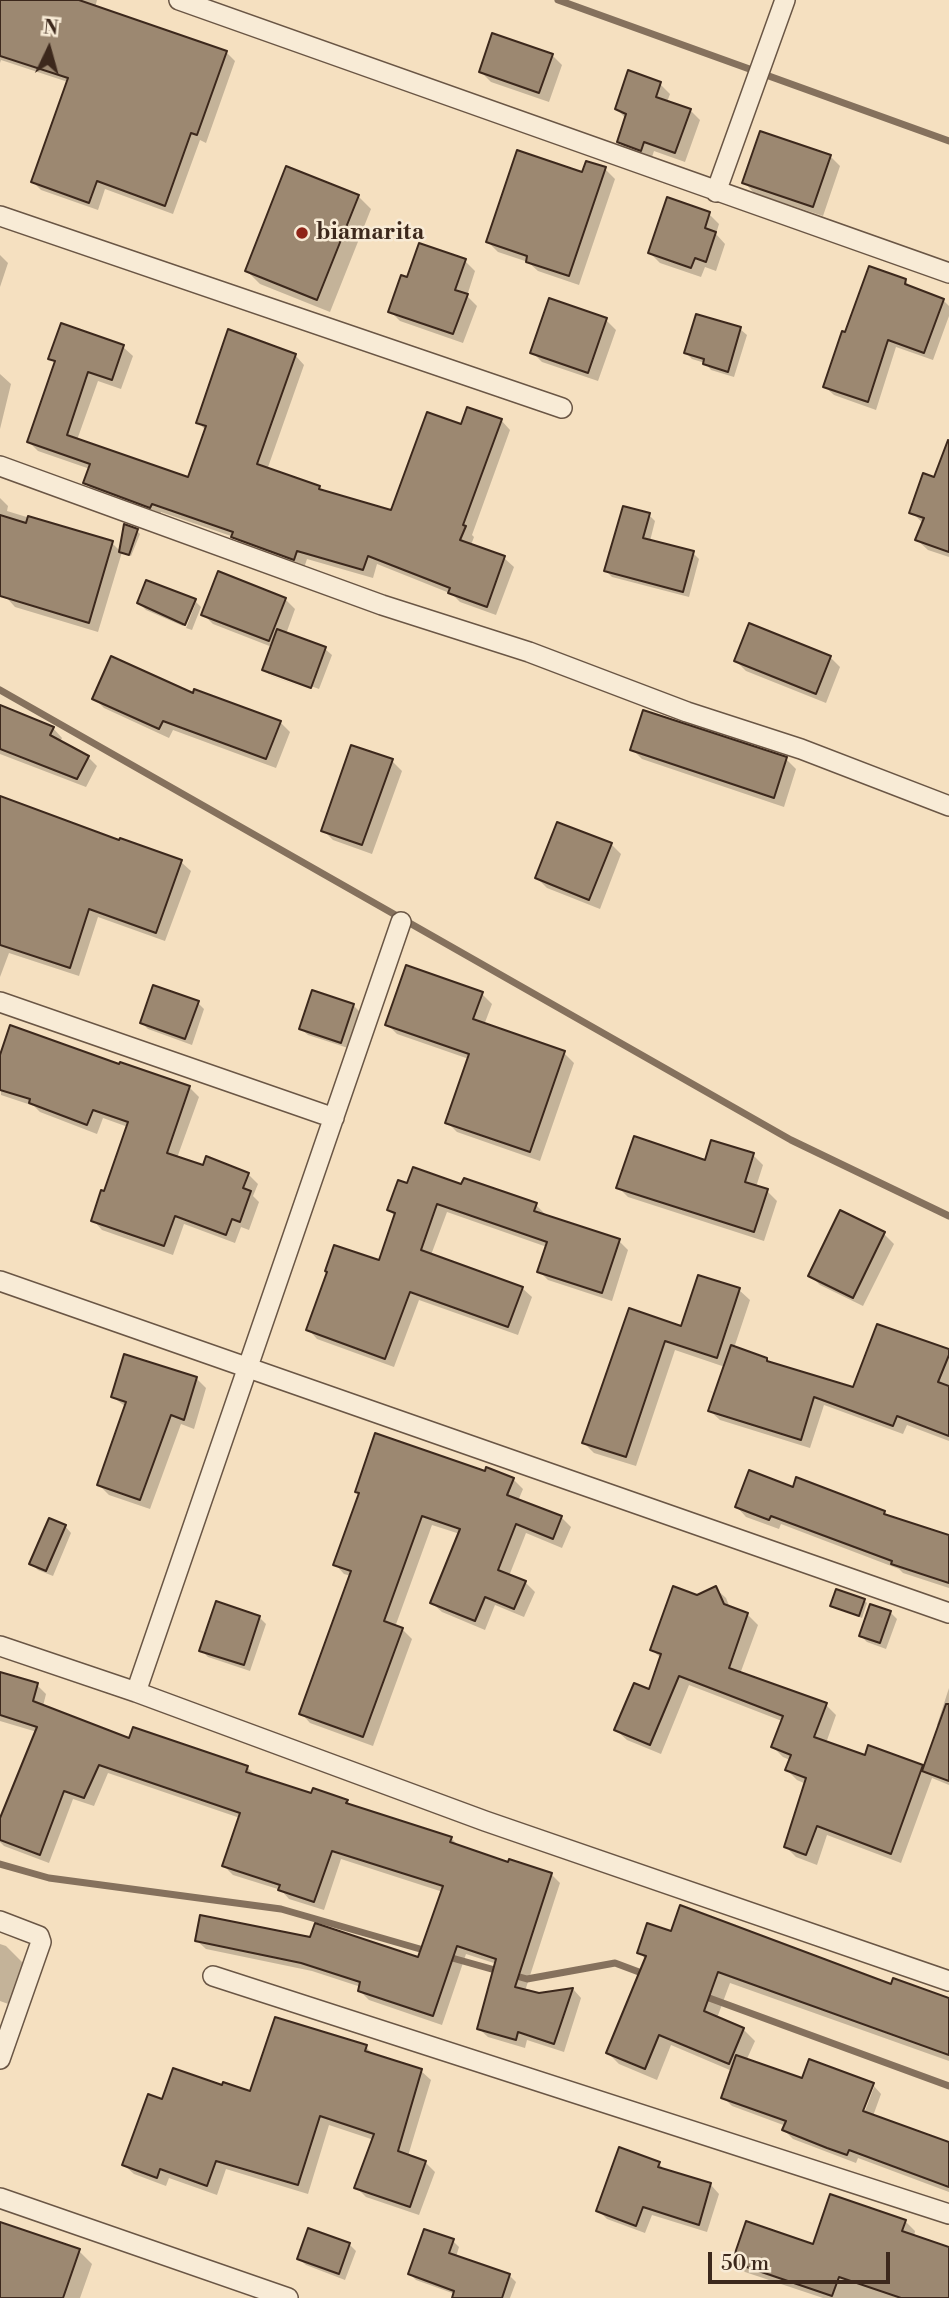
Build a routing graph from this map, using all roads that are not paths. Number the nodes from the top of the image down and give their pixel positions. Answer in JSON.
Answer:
{"nodes":[{"id":1,"x":179,"y":0,"type":"edge"},
{"id":2,"x":785,"y":0,"type":"edge"},
{"id":3,"x":716,"y":192,"type":"junction"},
{"id":4,"x":0,"y":216,"type":"edge"},
{"id":5,"x":949,"y":273,"type":"edge"},
{"id":6,"x":562,"y":408,"type":"dead end"},
{"id":7,"x":0,"y":466,"type":"edge"},
{"id":8,"x":949,"y":806,"type":"edge"},
{"id":9,"x":401,"y":922,"type":"dead end"},
{"id":10,"x":0,"y":1002,"type":"edge"},
{"id":11,"x":334,"y":1118,"type":"junction"},
{"id":12,"x":0,"y":1281,"type":"edge"},
{"id":13,"x":249,"y":1366,"type":"junction"},
{"id":14,"x":949,"y":1613,"type":"edge"},
{"id":15,"x":0,"y":1646,"type":"edge"},
{"id":16,"x":136,"y":1692,"type":"junction"},
{"id":17,"x":0,"y":1921,"type":"edge"},
{"id":18,"x":213,"y":1976,"type":"dead end"},
{"id":19,"x":949,"y":1981,"type":"edge"},
{"id":20,"x":0,"y":2059,"type":"edge"},
{"id":21,"x":0,"y":2198,"type":"edge"},
{"id":22,"x":949,"y":2214,"type":"edge"},
{"id":23,"x":288,"y":2298,"type":"edge"}],
"edges":[{"from":1,"to":3,"type":"street"},
{"from":2,"to":3,"type":"street"},
{"from":3,"to":5,"type":"street"},
{"from":4,"to":6,"type":"street"},
{"from":7,"to":8,"type":"street"},
{"from":9,"to":11,"type":"street"},
{"from":10,"to":11,"type":"street"},
{"from":11,"to":13,"type":"street"},
{"from":12,"to":13,"type":"street"},
{"from":13,"to":14,"type":"street"},
{"from":13,"to":16,"type":"street"},
{"from":15,"to":16,"type":"street"},
{"from":16,"to":19,"type":"street"},
{"from":17,"to":20,"type":"street"},
{"from":18,"to":22,"type":"street"},
{"from":21,"to":23,"type":"street"}]}
